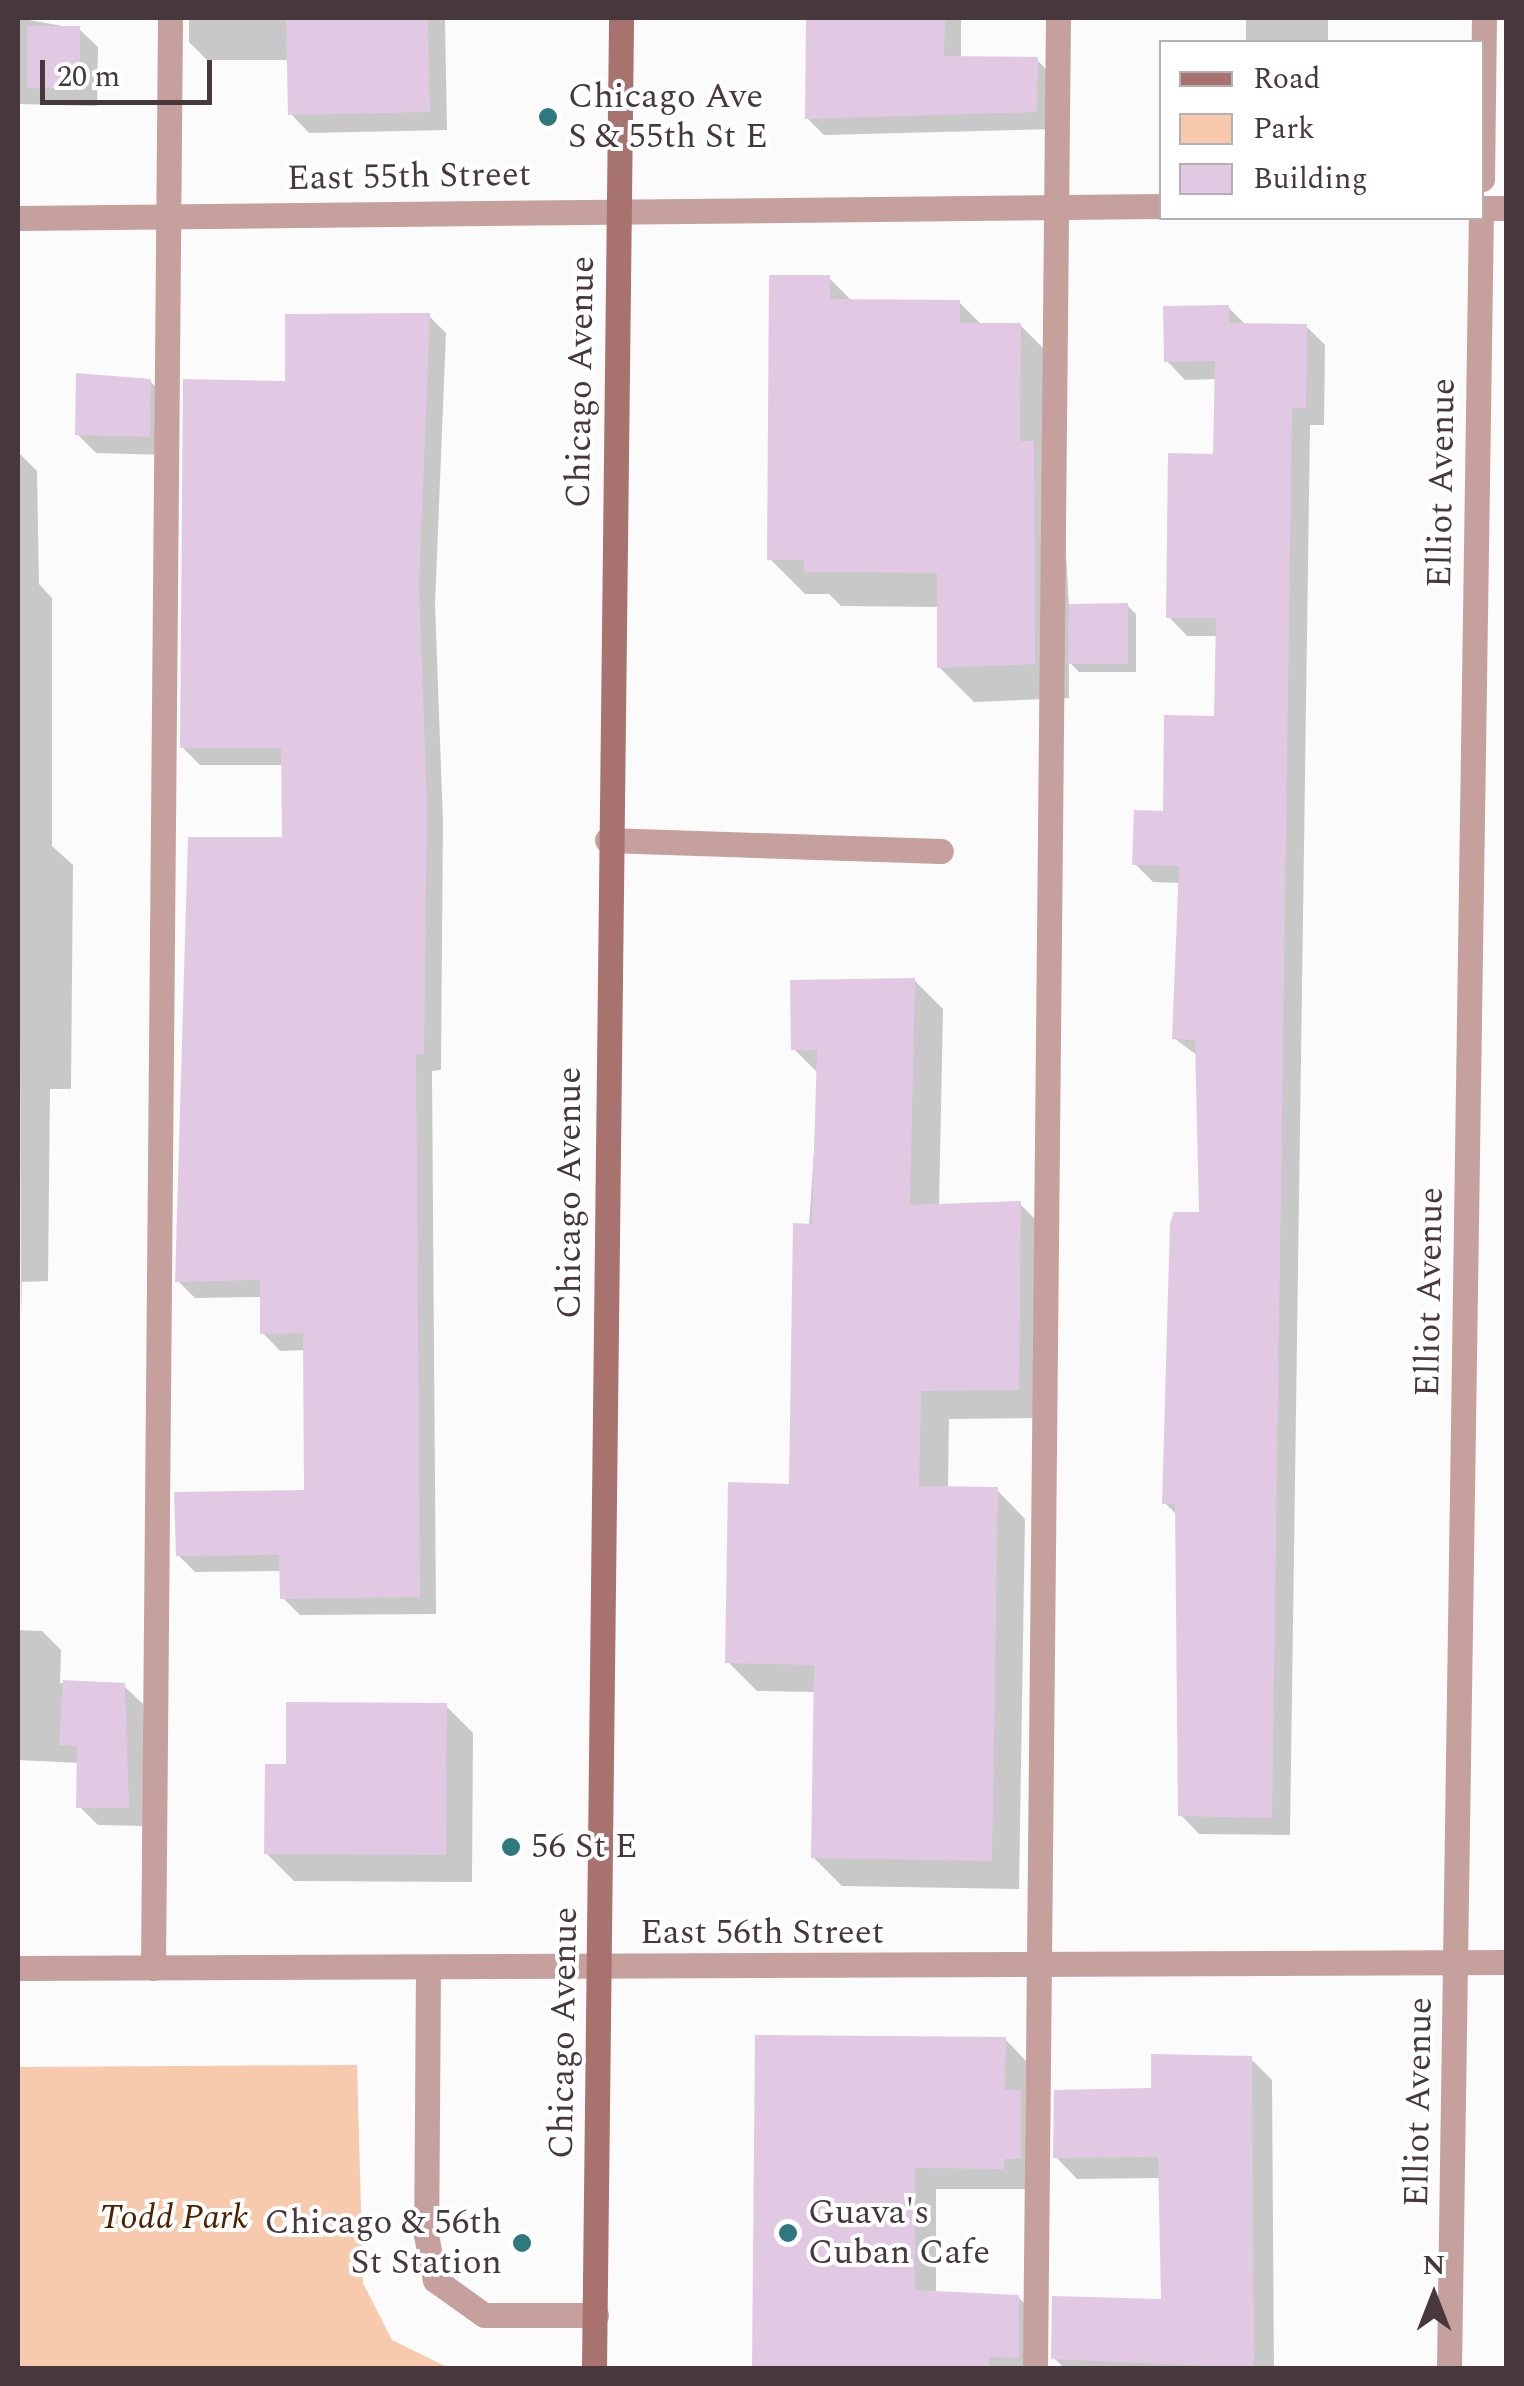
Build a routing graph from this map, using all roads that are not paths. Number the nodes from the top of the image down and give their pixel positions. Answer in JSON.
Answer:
{"nodes":[{"id":1,"x":170,"y":18,"type":"edge"},
{"id":2,"x":621,"y":18,"type":"edge"},
{"id":3,"x":1058,"y":18,"type":"edge"},
{"id":4,"x":1055,"y":205,"type":"junction"},
{"id":5,"x":1159,"y":206,"type":"edge"},
{"id":6,"x":619,"y":207,"type":"junction"},
{"id":7,"x":168,"y":217,"type":"junction"},
{"id":8,"x":18,"y":218,"type":"edge"},
{"id":9,"x":1481,"y":220,"type":"edge"},
{"id":10,"x":607,"y":840,"type":"junction"},
{"id":11,"x":940,"y":850,"type":"dead end"},
{"id":12,"x":1456,"y":1962,"type":"junction"},
{"id":13,"x":1506,"y":1962,"type":"edge"},
{"id":14,"x":1039,"y":1966,"type":"junction"},
{"id":15,"x":18,"y":1968,"type":"edge"},
{"id":16,"x":153,"y":1968,"type":"junction"},
{"id":17,"x":428,"y":1968,"type":"junction"},
{"id":18,"x":600,"y":1968,"type":"junction"},
{"id":19,"x":596,"y":2315,"type":"junction"},
{"id":20,"x":594,"y":2368,"type":"edge"},
{"id":21,"x":1035,"y":2368,"type":"edge"},
{"id":22,"x":1450,"y":2368,"type":"edge"}],
"edges":[{"from":1,"to":7,"type":"street"},
{"from":2,"to":6,"type":"street","name":"Chicago Avenue"},
{"from":3,"to":4,"type":"street"},
{"from":4,"to":5,"type":"street","name":"East 55th Street"},
{"from":4,"to":6,"type":"street","name":"East 55th Street"},
{"from":4,"to":14,"type":"street"},
{"from":6,"to":7,"type":"street","name":"East 55th Street"},
{"from":6,"to":10,"type":"street","name":"Chicago Avenue"},
{"from":7,"to":8,"type":"street","name":"East 55th Street"},
{"from":7,"to":16,"type":"street"},
{"from":9,"to":12,"type":"street","name":"Elliot Avenue"},
{"from":10,"to":11,"type":"street"},
{"from":10,"to":18,"type":"street","name":"Chicago Avenue"},
{"from":12,"to":13,"type":"street","name":"East 56th Street"},
{"from":12,"to":14,"type":"street","name":"East 56th Street"},
{"from":12,"to":22,"type":"street","name":"Elliot Avenue"},
{"from":14,"to":18,"type":"street","name":"East 56th Street"},
{"from":14,"to":21,"type":"street"},
{"from":15,"to":16,"type":"street","name":"East 56th Street"},
{"from":16,"to":17,"type":"street","name":"East 56th Street"},
{"from":17,"to":18,"type":"street","name":"East 56th Street"},
{"from":17,"to":19,"type":"street"},
{"from":18,"to":19,"type":"street","name":"Chicago Avenue"},
{"from":19,"to":20,"type":"street","name":"Chicago Avenue"}]}
